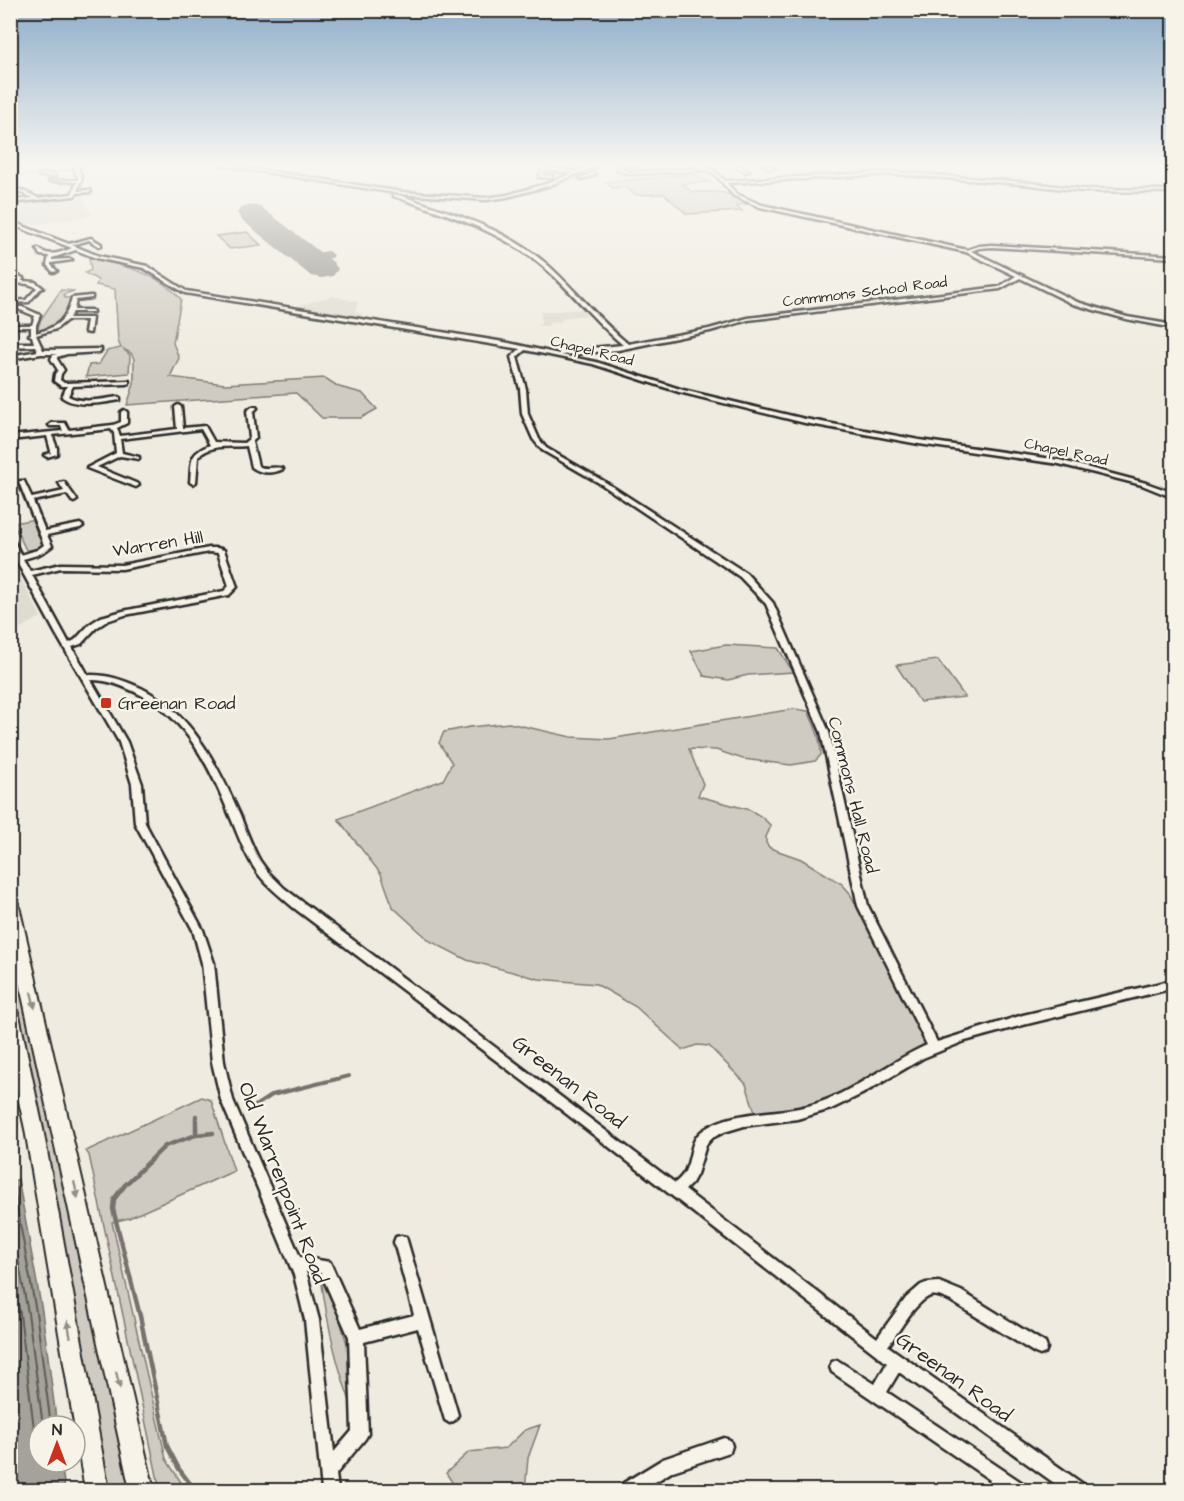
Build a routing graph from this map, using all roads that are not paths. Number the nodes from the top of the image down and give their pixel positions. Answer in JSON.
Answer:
{"nodes":[{"id":1,"x":43,"y":235,"type":"edge"},
{"id":2,"x":499,"y":235,"type":"edge"},
{"id":3,"x":894,"y":235,"type":"edge"},
{"id":4,"x":69,"y":245,"type":"junction"},
{"id":5,"x":100,"y":245,"type":"dead end"},
{"id":6,"x":77,"y":248,"type":"junction"},
{"id":7,"x":38,"y":250,"type":"dead end"},
{"id":8,"x":968,"y":251,"type":"junction"},
{"id":9,"x":52,"y":255,"type":"junction"},
{"id":10,"x":1173,"y":257,"type":"edge"},
{"id":11,"x":70,"y":260,"type":"dead end"},
{"id":12,"x":49,"y":262,"type":"junction"},
{"id":13,"x":55,"y":271,"type":"dead end"},
{"id":14,"x":10,"y":273,"type":"edge"},
{"id":15,"x":1018,"y":278,"type":"junction"},
{"id":16,"x":19,"y":282,"type":"junction"},
{"id":17,"x":10,"y":284,"type":"edge"},
{"id":18,"x":90,"y":297,"type":"dead end"},
{"id":19,"x":10,"y":302,"type":"edge"},
{"id":20,"x":20,"y":308,"type":"dead end"},
{"id":21,"x":91,"y":311,"type":"dead end"},
{"id":22,"x":72,"y":312,"type":"junction"},
{"id":23,"x":65,"y":319,"type":"junction"},
{"id":24,"x":10,"y":326,"type":"edge"},
{"id":25,"x":32,"y":327,"type":"junction"},
{"id":26,"x":1173,"y":327,"type":"edge"},
{"id":27,"x":88,"y":332,"type":"dead end"},
{"id":28,"x":32,"y":335,"type":"junction"},
{"id":29,"x":37,"y":344,"type":"junction"},
{"id":30,"x":10,"y":345,"type":"edge"},
{"id":31,"x":627,"y":346,"type":"junction"},
{"id":32,"x":523,"y":349,"type":"junction"},
{"id":33,"x":99,"y":350,"type":"dead end"},
{"id":34,"x":41,"y":352,"type":"junction"},
{"id":35,"x":66,"y":352,"type":"junction"},
{"id":36,"x":555,"y":355,"type":"junction"},
{"id":37,"x":11,"y":360,"type":"edge"},
{"id":38,"x":127,"y":382,"type":"dead end"},
{"id":39,"x":70,"y":386,"type":"junction"},
{"id":40,"x":118,"y":399,"type":"dead end"},
{"id":41,"x":178,"y":406,"type":"dead end"},
{"id":42,"x":254,"y":408,"type":"dead end"},
{"id":43,"x":124,"y":412,"type":"dead end"},
{"id":44,"x":52,"y":425,"type":"dead end"},
{"id":45,"x":114,"y":427,"type":"junction"},
{"id":46,"x":180,"y":429,"type":"junction"},
{"id":47,"x":66,"y":430,"type":"junction"},
{"id":48,"x":49,"y":433,"type":"junction"},
{"id":49,"x":10,"y":438,"type":"edge"},
{"id":50,"x":117,"y":438,"type":"junction"},
{"id":51,"x":249,"y":443,"type":"junction"},
{"id":52,"x":218,"y":444,"type":"junction"},
{"id":53,"x":119,"y":454,"type":"junction"},
{"id":54,"x":46,"y":455,"type":"dead end"},
{"id":55,"x":137,"y":458,"type":"dead end"},
{"id":56,"x":280,"y":469,"type":"dead end"},
{"id":57,"x":22,"y":482,"type":"dead end"},
{"id":58,"x":193,"y":482,"type":"dead end"},
{"id":59,"x":62,"y":483,"type":"dead end"},
{"id":60,"x":136,"y":485,"type":"dead end"},
{"id":61,"x":68,"y":492,"type":"junction"},
{"id":62,"x":1173,"y":496,"type":"edge"},
{"id":63,"x":30,"y":500,"type":"junction"},
{"id":64,"x":74,"y":500,"type":"dead end"},
{"id":65,"x":80,"y":526,"type":"dead end"},
{"id":66,"x":45,"y":533,"type":"junction"},
{"id":67,"x":10,"y":542,"type":"edge"},
{"id":68,"x":18,"y":558,"type":"junction"},
{"id":69,"x":28,"y":574,"type":"junction"},
{"id":70,"x":68,"y":645,"type":"junction"},
{"id":71,"x":86,"y":678,"type":"junction"},
{"id":72,"x":10,"y":902,"type":"edge"},
{"id":73,"x":1173,"y":984,"type":"edge"},
{"id":74,"x":10,"y":1016,"type":"edge"},
{"id":75,"x":934,"y":1048,"type":"junction"},
{"id":76,"x":675,"y":1191,"type":"junction"},
{"id":77,"x":402,"y":1242,"type":"dead end"},
{"id":78,"x":295,"y":1263,"type":"junction"},
{"id":79,"x":423,"y":1320,"type":"junction"},
{"id":80,"x":356,"y":1336,"type":"junction"},
{"id":81,"x":878,"y":1348,"type":"junction"},
{"id":82,"x":1040,"y":1348,"type":"dead end"},
{"id":83,"x":896,"y":1362,"type":"junction"},
{"id":84,"x":837,"y":1367,"type":"dead end"},
{"id":85,"x":877,"y":1394,"type":"junction"},
{"id":86,"x":450,"y":1415,"type":"dead end"},
{"id":87,"x":724,"y":1446,"type":"dead end"},
{"id":88,"x":328,"y":1470,"type":"junction"},
{"id":89,"x":997,"y":1484,"type":"edge"},
{"id":90,"x":97,"y":1491,"type":"edge"},
{"id":91,"x":142,"y":1491,"type":"edge"},
{"id":92,"x":330,"y":1491,"type":"edge"},
{"id":93,"x":628,"y":1491,"type":"edge"},
{"id":94,"x":1018,"y":1491,"type":"edge"},
{"id":95,"x":1077,"y":1491,"type":"edge"}],
"edges":[{"from":1,"to":4,"type":"street","name":"Chapel Road"},
{"from":2,"to":31,"type":"street"},
{"from":3,"to":8,"type":"street"},
{"from":4,"to":5,"type":"street"},
{"from":4,"to":6,"type":"street","name":"Chapel Road"},
{"from":6,"to":9,"type":"street"},
{"from":6,"to":32,"type":"street","name":"Chapel Road"},
{"from":7,"to":9,"type":"street"},
{"from":8,"to":10,"type":"street"},
{"from":8,"to":15,"type":"street"},
{"from":9,"to":12,"type":"street"},
{"from":11,"to":12,"type":"street"},
{"from":12,"to":13,"type":"street"},
{"from":14,"to":16,"type":"street"},
{"from":15,"to":26,"type":"street"},
{"from":15,"to":31,"type":"street","name":"Conmmons School Road"},
{"from":16,"to":17,"type":"street"},
{"from":16,"to":19,"type":"street"},
{"from":18,"to":22,"type":"street"},
{"from":20,"to":25,"type":"street"},
{"from":21,"to":22,"type":"street"},
{"from":22,"to":23,"type":"street"},
{"from":23,"to":27,"type":"street"},
{"from":23,"to":28,"type":"street"},
{"from":24,"to":25,"type":"street"},
{"from":25,"to":28,"type":"street"},
{"from":28,"to":29,"type":"street"},
{"from":29,"to":30,"type":"street"},
{"from":29,"to":34,"type":"street"},
{"from":31,"to":36,"type":"street","name":"Conmmons School Road"},
{"from":32,"to":36,"type":"street","name":"Chapel Road"},
{"from":32,"to":75,"type":"street","name":"Commons Hall Road"},
{"from":33,"to":35,"type":"street"},
{"from":34,"to":35,"type":"street"},
{"from":34,"to":37,"type":"street"},
{"from":35,"to":39,"type":"street"},
{"from":36,"to":62,"type":"street","name":"Chapel Road"},
{"from":38,"to":39,"type":"street"},
{"from":39,"to":40,"type":"street"},
{"from":41,"to":46,"type":"street"},
{"from":42,"to":51,"type":"street"},
{"from":43,"to":45,"type":"street"},
{"from":44,"to":47,"type":"street"},
{"from":45,"to":47,"type":"street"},
{"from":45,"to":50,"type":"street"},
{"from":46,"to":50,"type":"street"},
{"from":46,"to":52,"type":"street"},
{"from":47,"to":48,"type":"street"},
{"from":48,"to":49,"type":"street"},
{"from":48,"to":54,"type":"street"},
{"from":50,"to":53,"type":"street"},
{"from":51,"to":52,"type":"street"},
{"from":51,"to":56,"type":"street"},
{"from":52,"to":58,"type":"street"},
{"from":53,"to":55,"type":"street"},
{"from":53,"to":60,"type":"street"},
{"from":57,"to":63,"type":"street"},
{"from":59,"to":61,"type":"street"},
{"from":61,"to":63,"type":"street"},
{"from":61,"to":64,"type":"street"},
{"from":63,"to":66,"type":"street"},
{"from":65,"to":66,"type":"street"},
{"from":66,"to":68,"type":"street"},
{"from":67,"to":68,"type":"street","name":"Old Warrenpoint Road"},
{"from":68,"to":69,"type":"street","name":"Old Warrenpoint Road"},
{"from":69,"to":70,"type":"street","name":"Old Warrenpoint Road"},
{"from":69,"to":70,"type":"street","name":"Warren Hill"},
{"from":70,"to":71,"type":"street","name":"Old Warrenpoint Road"},
{"from":71,"to":76,"type":"street","name":"Greenan Road"},
{"from":71,"to":78,"type":"street","name":"Old Warrenpoint Road"},
{"from":72,"to":91,"type":"highway","one_way":true},
{"from":73,"to":75,"type":"street"},
{"from":90,"to":74,"type":"highway","one_way":true},
{"from":75,"to":76,"type":"street"},
{"from":76,"to":81,"type":"street","name":"Greenan Road"},
{"from":77,"to":79,"type":"street"},
{"from":78,"to":80,"type":"street"},
{"from":78,"to":88,"type":"street","name":"Old Warrenpoint Road"},
{"from":79,"to":80,"type":"street"},
{"from":79,"to":86,"type":"street"},
{"from":80,"to":88,"type":"street"},
{"from":81,"to":82,"type":"street"},
{"from":81,"to":83,"type":"street","name":"Greenan Road"},
{"from":83,"to":85,"type":"street"},
{"from":83,"to":95,"type":"street","name":"Greenan Road"},
{"from":84,"to":85,"type":"street"},
{"from":85,"to":89,"type":"street"},
{"from":87,"to":93,"type":"street"},
{"from":88,"to":92,"type":"street","name":"Old Warrenpoint Road"},
{"from":89,"to":94,"type":"street"}]}
